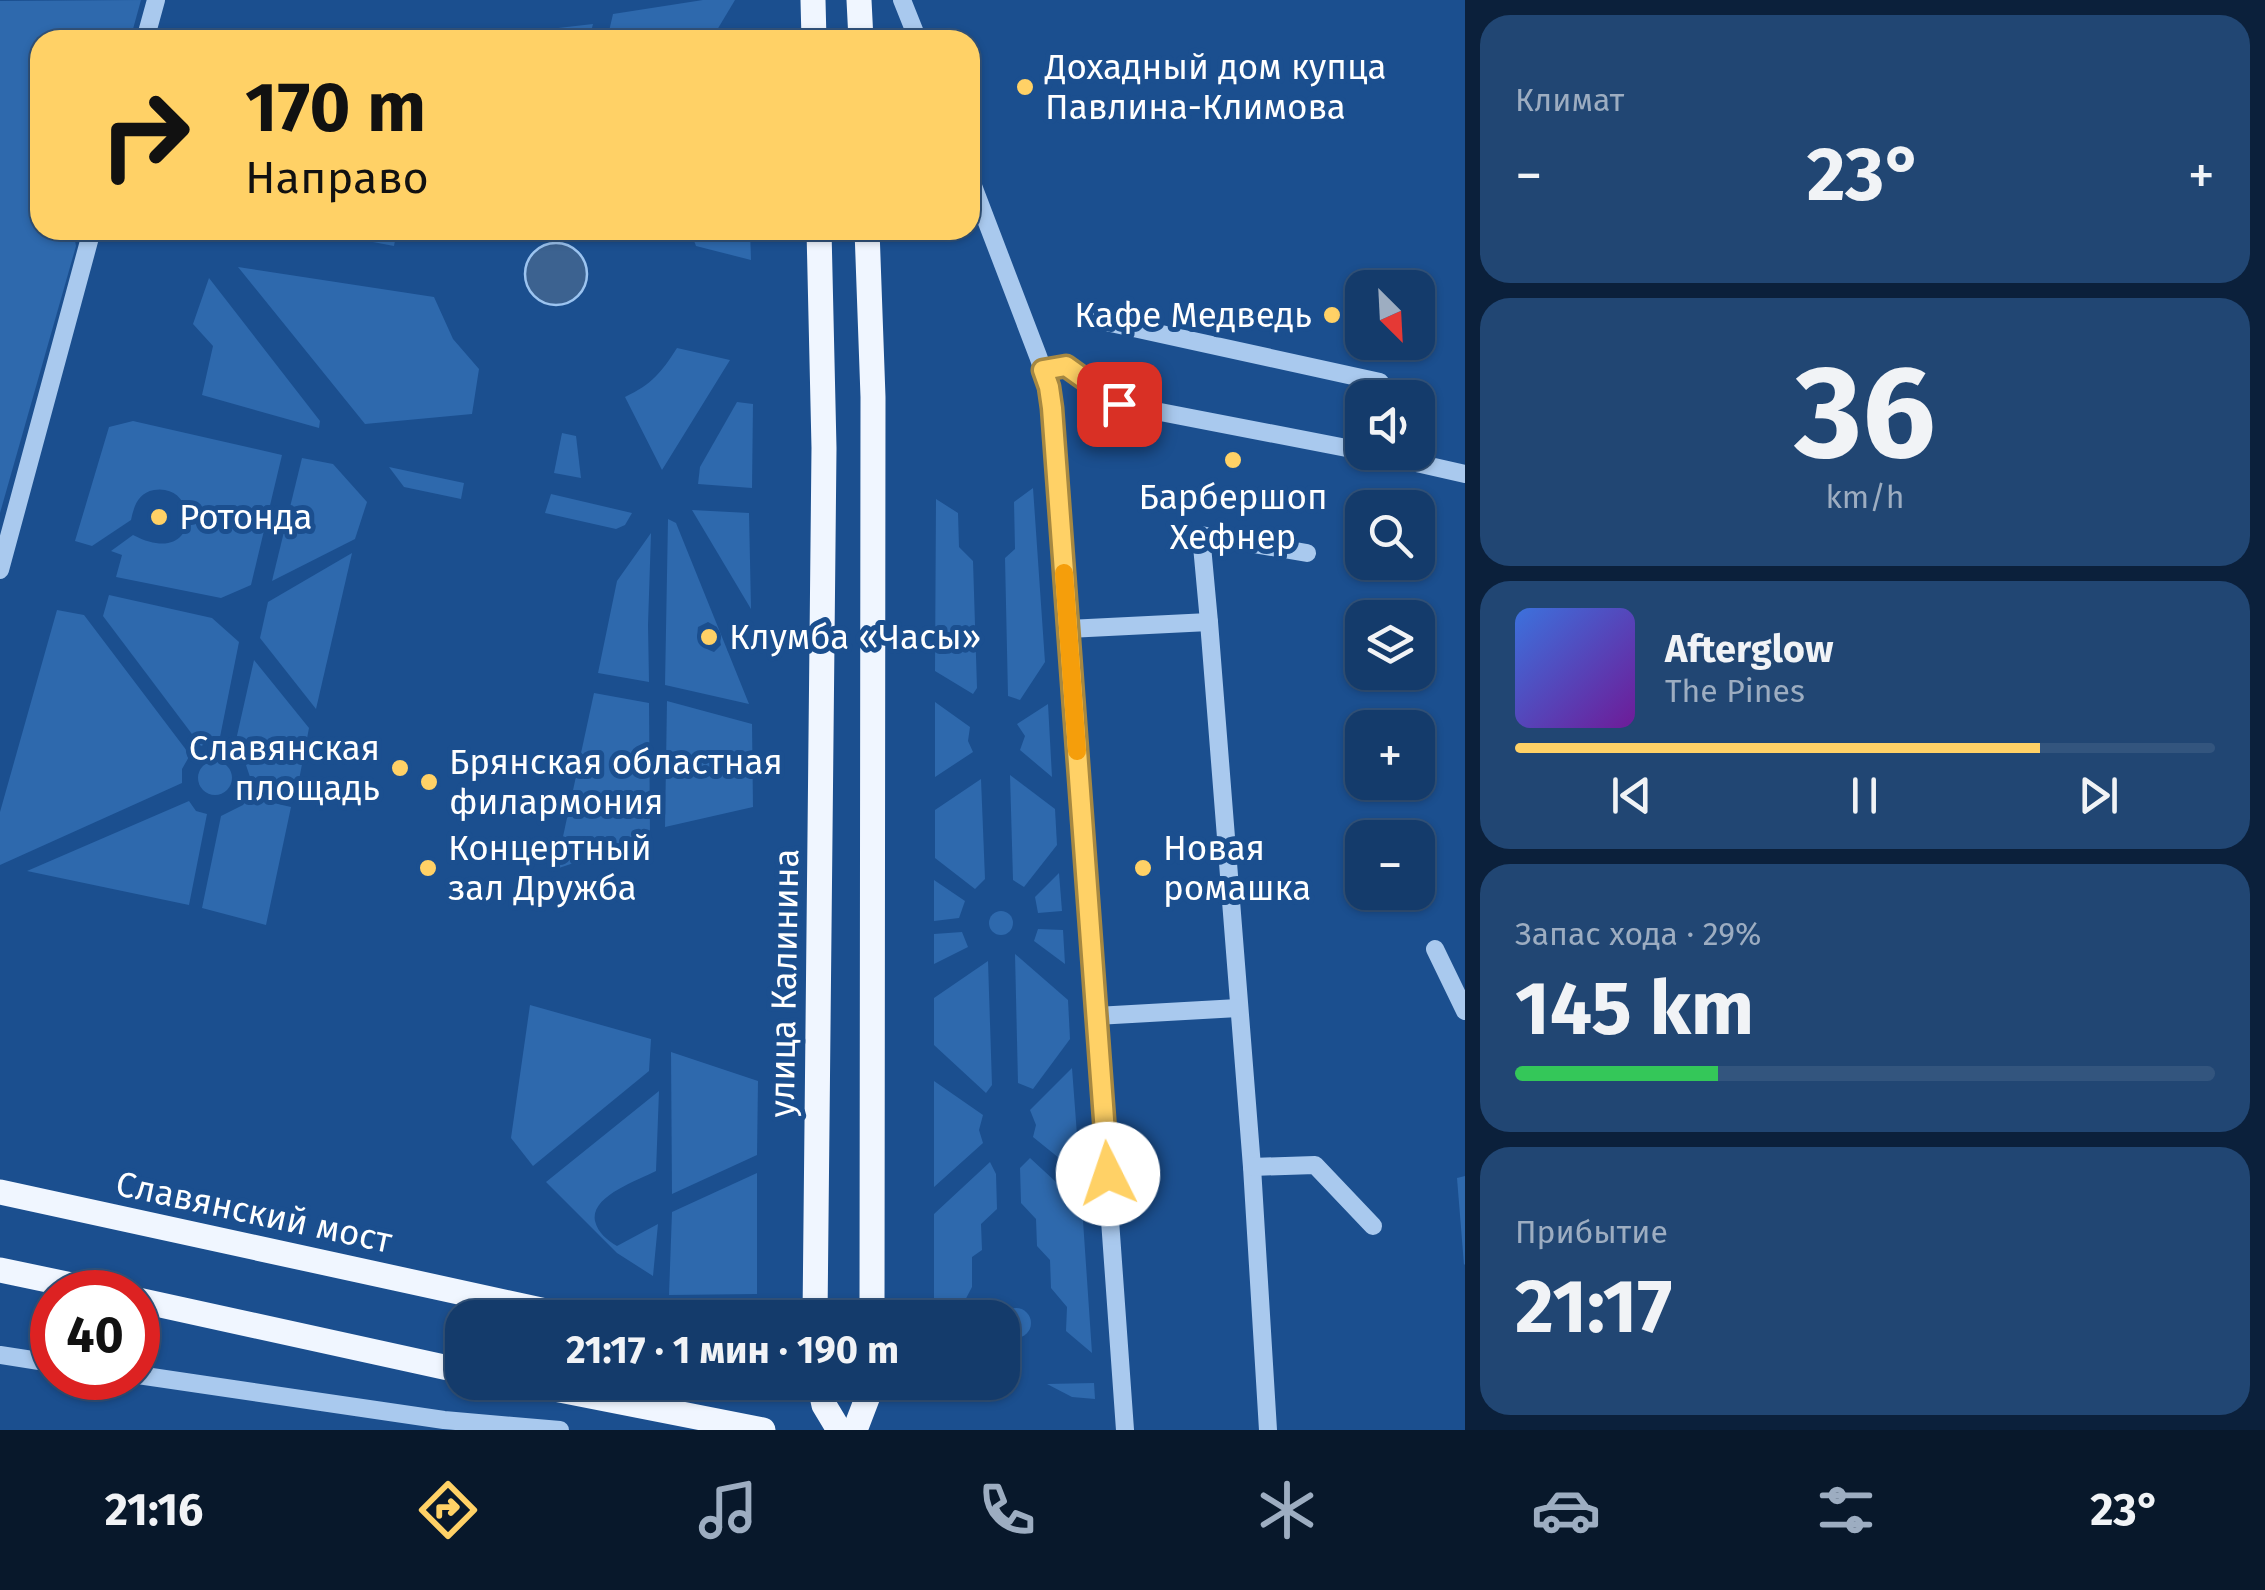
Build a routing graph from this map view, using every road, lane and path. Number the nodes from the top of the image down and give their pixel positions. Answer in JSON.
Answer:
{"nodes":[{"id":1,"x":156,"y":0,"type":"edge"},
{"id":2,"x":812,"y":0,"type":"edge"},
{"id":3,"x":859,"y":0,"type":"edge"},
{"id":4,"x":902,"y":0,"type":"edge"},
{"id":5,"x":148,"y":30,"type":"edge"},
{"id":6,"x":814,"y":30,"type":"edge"},
{"id":7,"x":860,"y":30,"type":"edge"},
{"id":8,"x":914,"y":30,"type":"edge"},
{"id":9,"x":980,"y":204,"type":"edge"},
{"id":10,"x":89,"y":240,"type":"edge"},
{"id":11,"x":819,"y":240,"type":"edge"},
{"id":12,"x":867,"y":240,"type":"edge"},
{"id":13,"x":1088,"y":318,"type":"dead end"},
{"id":14,"x":1043,"y":370,"type":"junction"},
{"id":15,"x":1371,"y":380,"type":"edge"},
{"id":16,"x":1345,"y":448,"type":"edge"},
{"id":17,"x":1435,"y":467,"type":"edge"},
{"id":18,"x":1465,"y":474,"type":"edge"},
{"id":19,"x":1308,"y":552,"type":"dead end"},
{"id":20,"x":0,"y":570,"type":"edge"},
{"id":21,"x":1209,"y":622,"type":"junction"},
{"id":22,"x":1068,"y":629,"type":"junction"},
{"id":23,"x":1435,"y":949,"type":"dead end"},
{"id":24,"x":1238,"y":1008,"type":"junction"},
{"id":25,"x":1465,"y":1012,"type":"edge"},
{"id":26,"x":1096,"y":1016,"type":"junction"},
{"id":27,"x":1252,"y":1168,"type":"junction"},
{"id":28,"x":0,"y":1192,"type":"edge"},
{"id":29,"x":1373,"y":1226,"type":"dead end"},
{"id":30,"x":0,"y":1270,"type":"edge"},
{"id":31,"x":30,"y":1276,"type":"edge"},
{"id":32,"x":494,"y":1300,"type":"edge"},
{"id":33,"x":815,"y":1300,"type":"edge"},
{"id":34,"x":872,"y":1300,"type":"edge"},
{"id":35,"x":160,"y":1305,"type":"edge"},
{"id":36,"x":0,"y":1355,"type":"edge"},
{"id":37,"x":30,"y":1360,"type":"edge"},
{"id":38,"x":445,"y":1367,"type":"edge"},
{"id":39,"x":160,"y":1380,"type":"edge"},
{"id":40,"x":610,"y":1400,"type":"edge"},
{"id":41,"x":823,"y":1400,"type":"edge"},
{"id":42,"x":866,"y":1400,"type":"edge"},
{"id":43,"x":442,"y":1425,"type":"edge"},
{"id":44,"x":560,"y":1430,"type":"edge"},
{"id":45,"x":763,"y":1430,"type":"edge"},
{"id":46,"x":839,"y":1430,"type":"edge"},
{"id":47,"x":855,"y":1430,"type":"edge"},
{"id":48,"x":1126,"y":1430,"type":"edge"},
{"id":49,"x":1268,"y":1430,"type":"edge"}],
"edges":[{"from":1,"to":5,"type":"street"},
{"from":2,"to":6,"type":"main road"},
{"from":3,"to":7,"type":"main road"},
{"from":4,"to":8,"type":"street"},
{"from":9,"to":14,"type":"street"},
{"from":10,"to":20,"type":"street"},
{"from":11,"to":33,"type":"main road","name":"улица Калинина"},
{"from":12,"to":34,"type":"main road"},
{"from":13,"to":15,"type":"street"},
{"from":14,"to":16,"type":"street"},
{"from":14,"to":22,"type":"street"},
{"from":17,"to":18,"type":"street"},
{"from":19,"to":21,"type":"street"},
{"from":21,"to":22,"type":"street"},
{"from":21,"to":24,"type":"street"},
{"from":22,"to":26,"type":"street"},
{"from":23,"to":25,"type":"street"},
{"from":24,"to":26,"type":"street"},
{"from":24,"to":27,"type":"street"},
{"from":26,"to":48,"type":"street"},
{"from":27,"to":29,"type":"street"},
{"from":27,"to":49,"type":"street"},
{"from":28,"to":32,"type":"main road","name":"Славянский мост"},
{"from":30,"to":31,"type":"main road"},
{"from":35,"to":38,"type":"main road"},
{"from":36,"to":37,"type":"street"},
{"from":39,"to":43,"type":"street"},
{"from":40,"to":45,"type":"main road"},
{"from":41,"to":46,"type":"main road"},
{"from":42,"to":47,"type":"main road"},
{"from":43,"to":44,"type":"street"}]}
